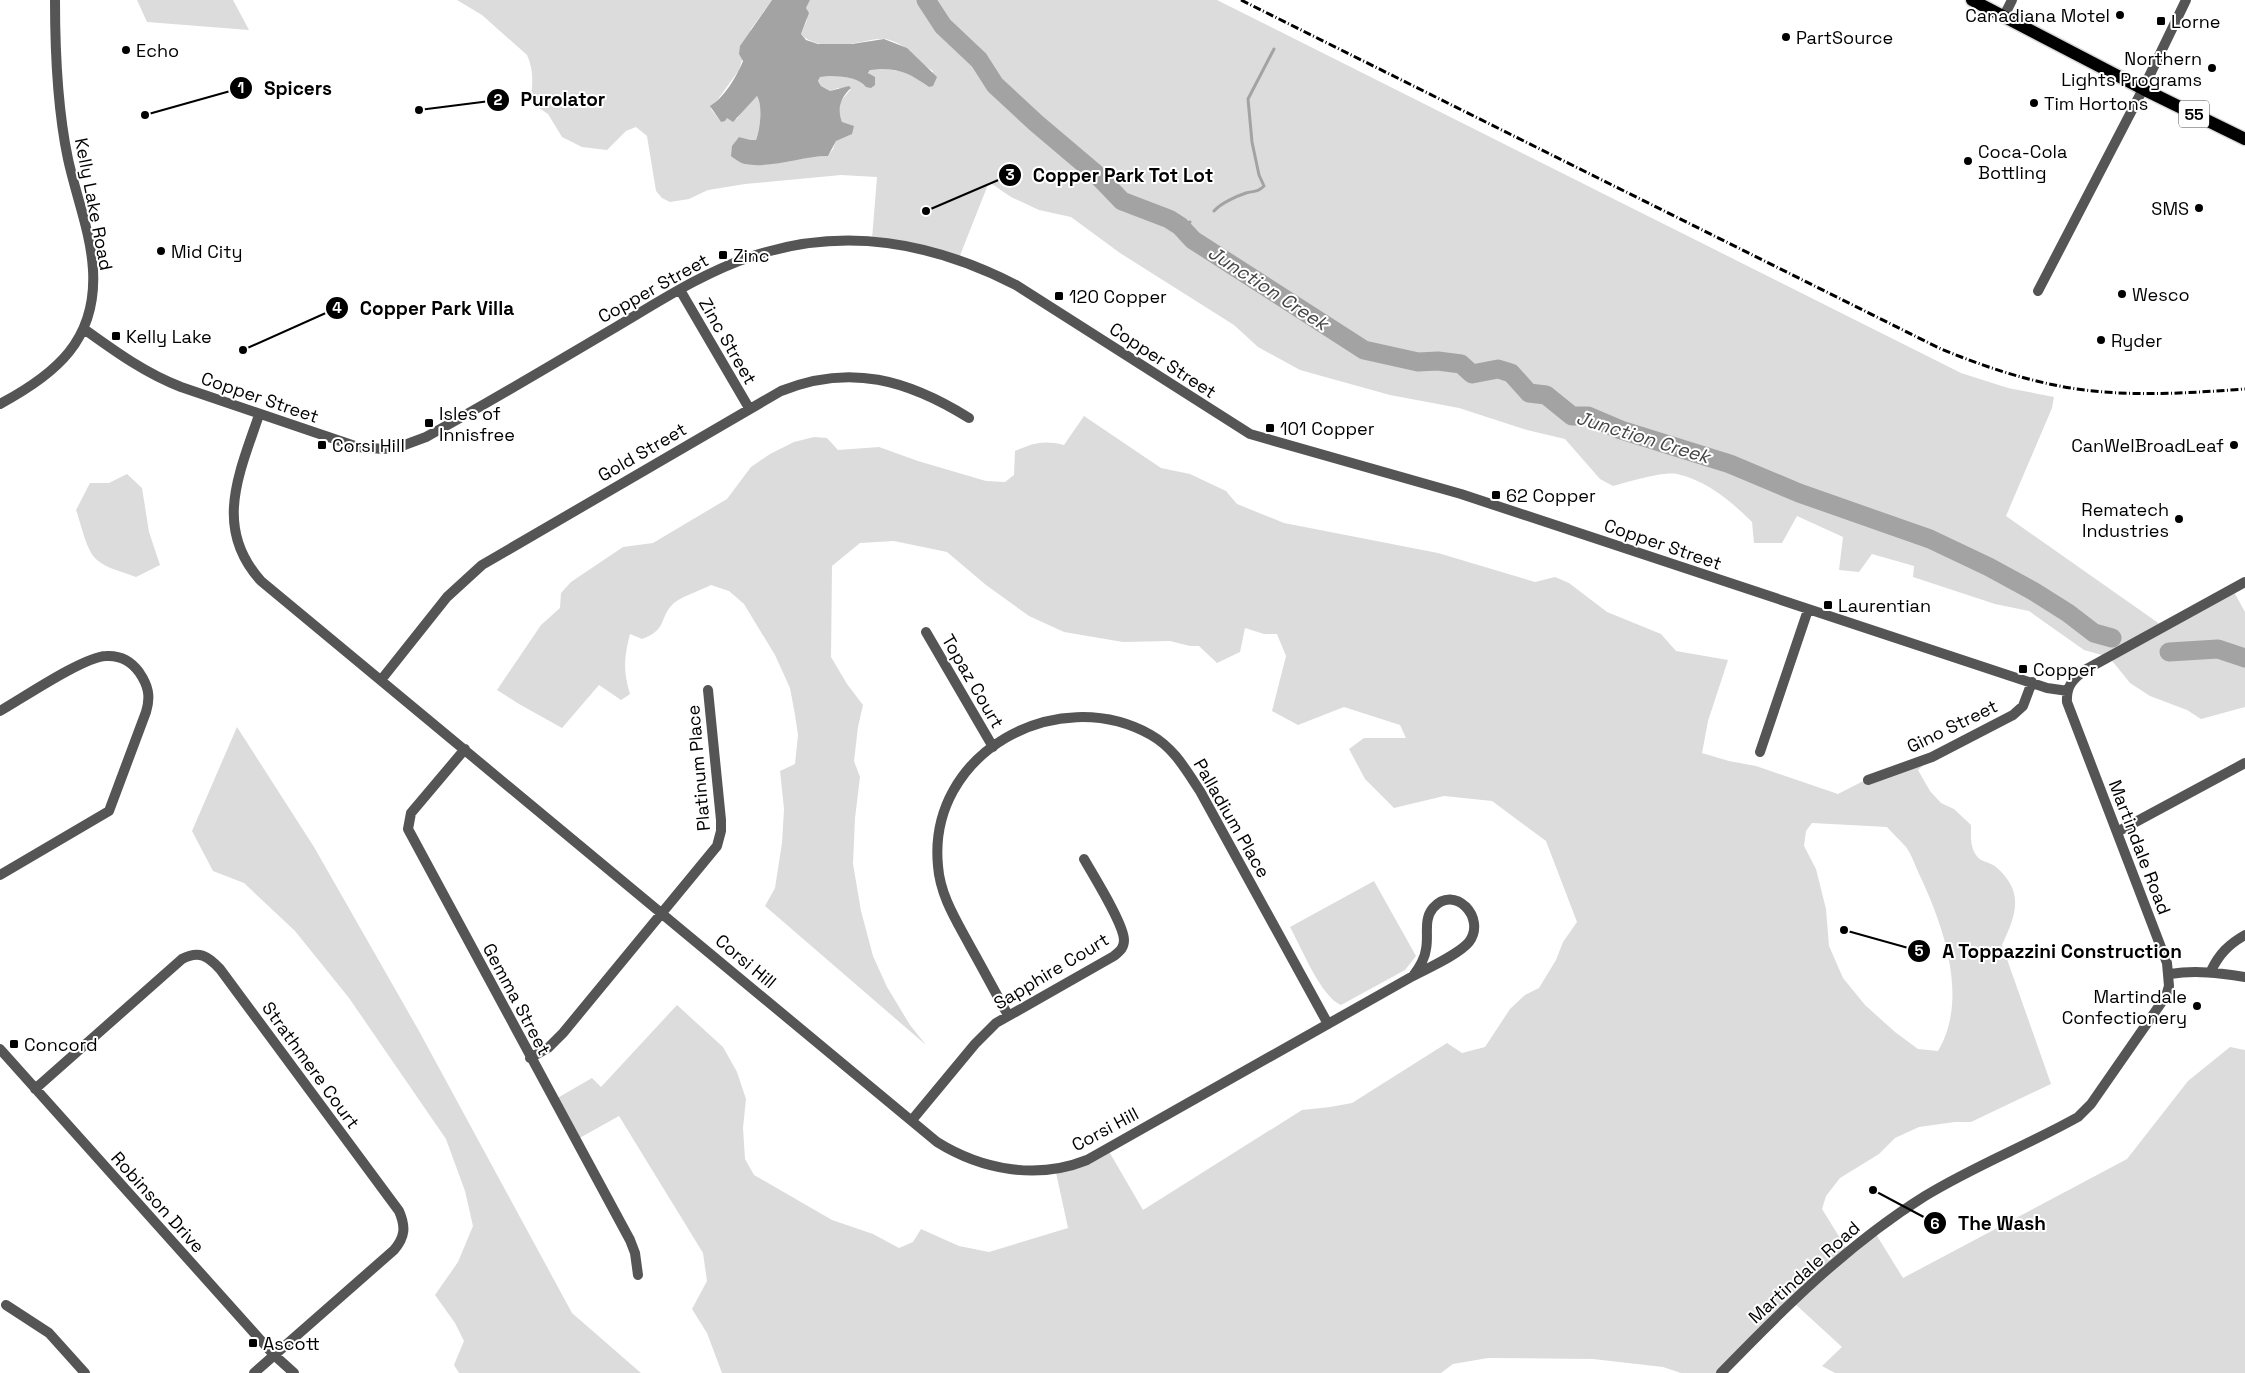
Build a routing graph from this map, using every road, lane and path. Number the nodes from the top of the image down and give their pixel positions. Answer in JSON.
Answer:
{"nodes":[{"id":1,"x":55,"y":0,"type":"edge"},
{"id":2,"x":1972,"y":0,"type":"edge"},
{"id":3,"x":2012,"y":0,"type":"edge"},
{"id":4,"x":2186,"y":0,"type":"edge"},
{"id":5,"x":2004,"y":16,"type":"junction"},
{"id":6,"x":2143,"y":89,"type":"junction"},
{"id":7,"x":2245,"y":139,"type":"edge"},
{"id":8,"x":680,"y":290,"type":"junction"},
{"id":9,"x":2038,"y":292,"type":"dead end"},
{"id":10,"x":84,"y":330,"type":"junction"},
{"id":11,"x":0,"y":404,"type":"edge"},
{"id":12,"x":749,"y":408,"type":"junction"},
{"id":13,"x":259,"y":415,"type":"junction"},
{"id":14,"x":969,"y":418,"type":"dead end"},
{"id":15,"x":2245,"y":582,"type":"edge"},
{"id":16,"x":1808,"y":610,"type":"junction"},
{"id":17,"x":926,"y":632,"type":"dead end"},
{"id":18,"x":381,"y":680,"type":"junction"},
{"id":19,"x":2032,"y":682,"type":"junction"},
{"id":20,"x":708,"y":690,"type":"dead end"},
{"id":21,"x":2068,"y":691,"type":"junction"},
{"id":22,"x":0,"y":711,"type":"edge"},
{"id":23,"x":993,"y":747,"type":"junction"},
{"id":24,"x":465,"y":749,"type":"junction"},
{"id":25,"x":1760,"y":752,"type":"dead end"},
{"id":26,"x":2245,"y":763,"type":"edge"},
{"id":27,"x":1868,"y":780,"type":"dead end"},
{"id":28,"x":2117,"y":832,"type":"junction"},
{"id":29,"x":1084,"y":859,"type":"dead end"},
{"id":30,"x":0,"y":875,"type":"edge"},
{"id":31,"x":662,"y":913,"type":"junction"},
{"id":32,"x":2245,"y":935,"type":"edge"},
{"id":33,"x":2211,"y":972,"type":"junction"},
{"id":34,"x":2170,"y":974,"type":"junction"},
{"id":35,"x":1413,"y":976,"type":"junction"},
{"id":36,"x":2245,"y":978,"type":"edge"},
{"id":37,"x":1008,"y":1015,"type":"junction"},
{"id":38,"x":1328,"y":1024,"type":"junction"},
{"id":39,"x":0,"y":1049,"type":"edge"},
{"id":40,"x":530,"y":1058,"type":"junction"},
{"id":41,"x":35,"y":1089,"type":"junction"},
{"id":42,"x":912,"y":1120,"type":"junction"},
{"id":43,"x":638,"y":1275,"type":"dead end"},
{"id":44,"x":6,"y":1305,"type":"dead end"},
{"id":45,"x":273,"y":1354,"type":"junction"},
{"id":46,"x":85,"y":1373,"type":"edge"},
{"id":47,"x":254,"y":1373,"type":"edge"},
{"id":48,"x":294,"y":1373,"type":"edge"},
{"id":49,"x":1721,"y":1373,"type":"edge"}],
"edges":[{"from":1,"to":10,"type":"street","name":"Kelly Lake Road"},
{"from":2,"to":5,"type":"main road","number":"55"},
{"from":3,"to":5,"type":"street"},
{"from":4,"to":6,"type":"street"},
{"from":5,"to":6,"type":"main road","number":"55"},
{"from":6,"to":7,"type":"main road","number":"55"},
{"from":6,"to":9,"type":"street"},
{"from":8,"to":12,"type":"street","name":"Zinc Street"},
{"from":8,"to":13,"type":"street","name":"Copper Street"},
{"from":8,"to":16,"type":"street","name":"Copper Street"},
{"from":10,"to":11,"type":"street","name":"Kelly Lake Road"},
{"from":10,"to":13,"type":"street","name":"Copper Street"},
{"from":12,"to":14,"type":"street","name":"Gold Street"},
{"from":12,"to":18,"type":"street","name":"Gold Street"},
{"from":13,"to":18,"type":"street","name":"Corsi Hill"},
{"from":15,"to":21,"type":"street"},
{"from":16,"to":19,"type":"street","name":"Copper Street"},
{"from":16,"to":25,"type":"street"},
{"from":17,"to":23,"type":"street","name":"Topaz Court"},
{"from":18,"to":24,"type":"street","name":"Corsi Hill"},
{"from":19,"to":21,"type":"street","name":"Copper Street"},
{"from":19,"to":27,"type":"street","name":"Gino Street"},
{"from":20,"to":31,"type":"street","name":"Platinum Place"},
{"from":21,"to":28,"type":"street","name":"Martindale Road"},
{"from":22,"to":30,"type":"street"},
{"from":23,"to":37,"type":"street","name":"Palladium Place"},
{"from":23,"to":38,"type":"street","name":"Palladium Place"},
{"from":24,"to":31,"type":"street","name":"Corsi Hill"},
{"from":24,"to":40,"type":"street","name":"Gemma Street"},
{"from":26,"to":28,"type":"street"},
{"from":28,"to":34,"type":"street","name":"Martindale Road"},
{"from":29,"to":37,"type":"street","name":"Sapphire Court"},
{"from":31,"to":40,"type":"street","name":"Platinum Place"},
{"from":31,"to":42,"type":"street","name":"Corsi Hill"},
{"from":32,"to":33,"type":"street"},
{"from":33,"to":34,"type":"street"},
{"from":33,"to":36,"type":"street"},
{"from":34,"to":49,"type":"street","name":"Martindale Road"},
{"from":35,"to":35,"type":"street","name":"Corsi Hill"},
{"from":35,"to":38,"type":"street","name":"Corsi Hill"},
{"from":37,"to":42,"type":"street","name":"Sapphire Court"},
{"from":38,"to":42,"type":"street","name":"Corsi Hill"},
{"from":39,"to":41,"type":"street","name":"Robinson Drive"},
{"from":40,"to":43,"type":"street","name":"Gemma Street"},
{"from":41,"to":45,"type":"street","name":"Robinson Drive"},
{"from":41,"to":45,"type":"street","name":"Strathmere Court"},
{"from":44,"to":46,"type":"street"},
{"from":45,"to":47,"type":"street","name":"Strathmere Court"},
{"from":45,"to":48,"type":"street","name":"Robinson Drive"}]}
